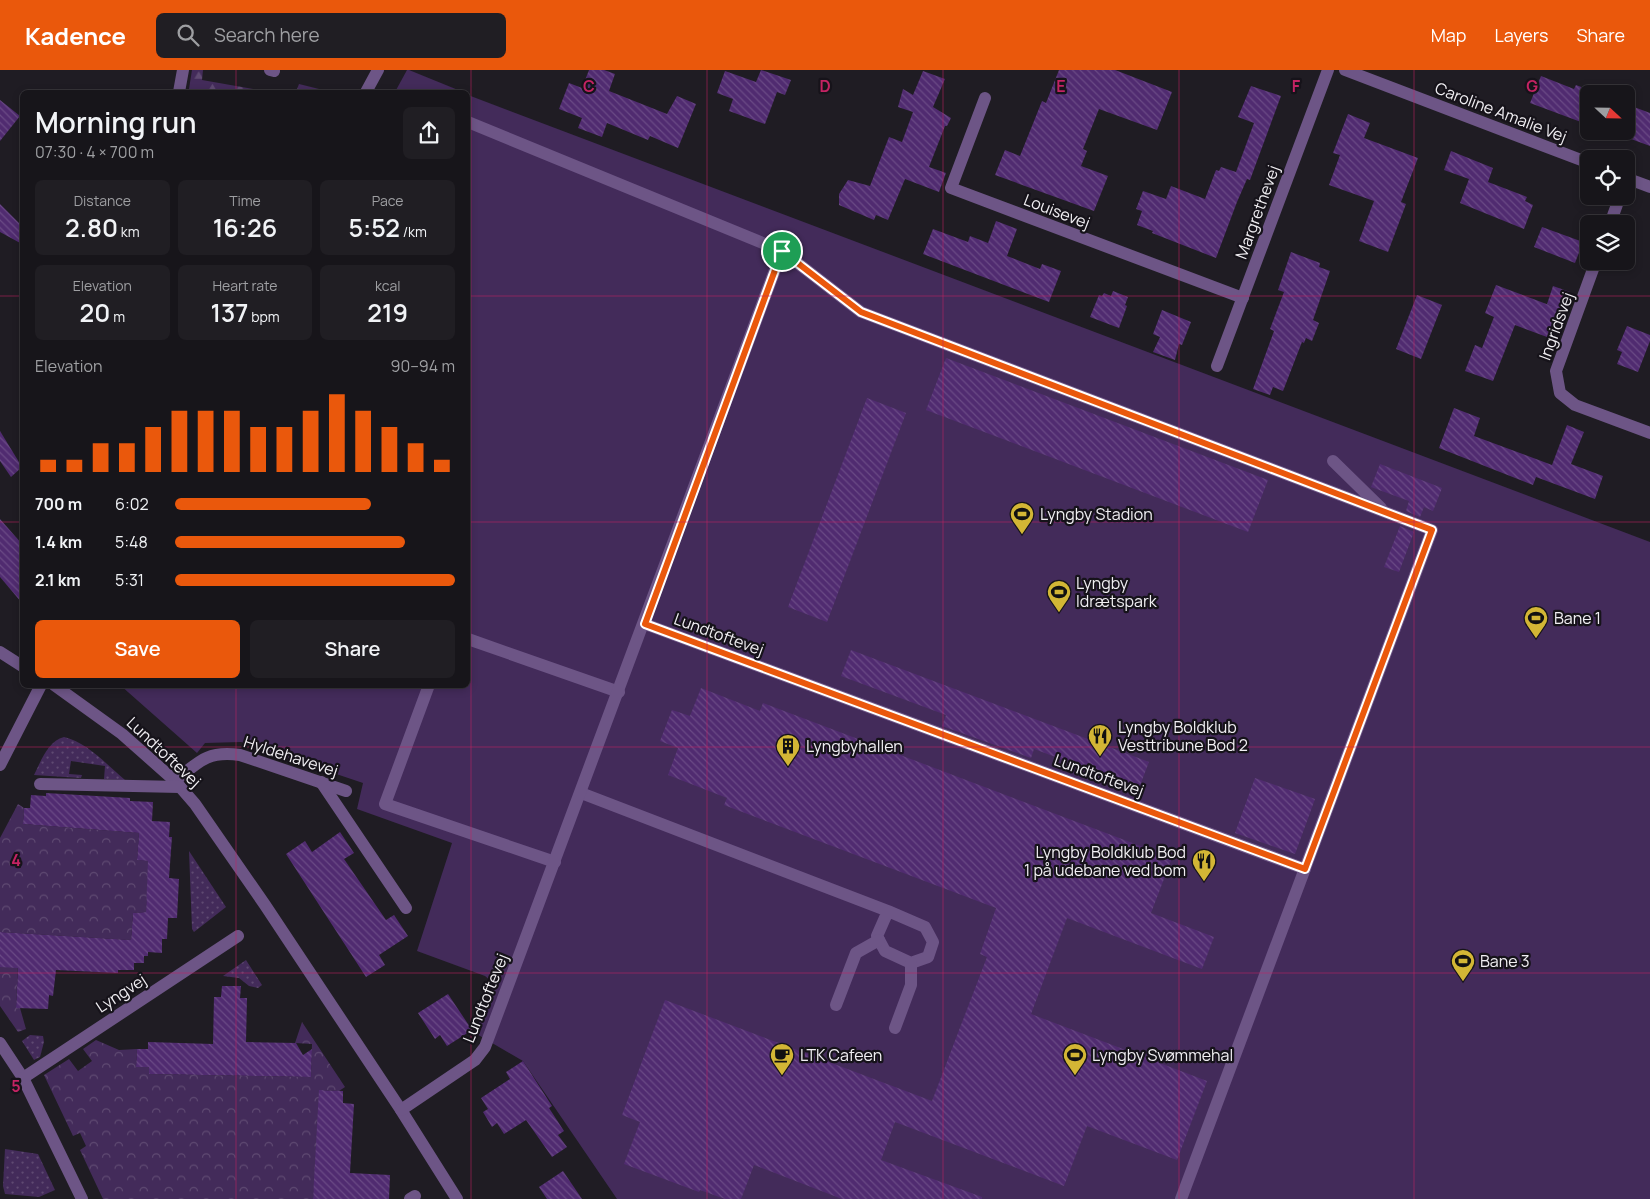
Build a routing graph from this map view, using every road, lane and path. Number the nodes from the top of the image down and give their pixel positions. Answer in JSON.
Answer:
{"nodes":[{"id":1,"x":183,"y":70,"type":"edge"},
{"id":2,"x":378,"y":70,"type":"edge"},
{"id":3,"x":1328,"y":70,"type":"edge"},
{"id":4,"x":1345,"y":70,"type":"edge"},
{"id":5,"x":179,"y":90,"type":"edge"},
{"id":6,"x":367,"y":90,"type":"edge"},
{"id":7,"x":985,"y":98,"type":"dead end"},
{"id":8,"x":470,"y":123,"type":"edge"},
{"id":9,"x":1580,"y":160,"type":"edge"},
{"id":10,"x":1635,"y":181,"type":"edge"},
{"id":11,"x":1650,"y":187,"type":"edge"},
{"id":12,"x":782,"y":251,"type":"junction"},
{"id":13,"x":1593,"y":270,"type":"edge"},
{"id":14,"x":1242,"y":298,"type":"junction"},
{"id":15,"x":1217,"y":366,"type":"dead end"},
{"id":16,"x":1650,"y":433,"type":"edge"},
{"id":17,"x":1333,"y":461,"type":"dead end"},
{"id":18,"x":1384,"y":512,"type":"junction"},
{"id":19,"x":645,"y":624,"type":"junction"},
{"id":20,"x":470,"y":640,"type":"edge"},
{"id":21,"x":0,"y":652,"type":"edge"},
{"id":22,"x":20,"y":665,"type":"edge"},
{"id":23,"x":39,"y":688,"type":"edge"},
{"id":24,"x":58,"y":688,"type":"edge"},
{"id":25,"x":429,"y":688,"type":"edge"},
{"id":26,"x":619,"y":692,"type":"junction"},
{"id":27,"x":0,"y":765,"type":"edge"},
{"id":28,"x":321,"y":782,"type":"junction"},
{"id":29,"x":40,"y":784,"type":"dead end"},
{"id":30,"x":178,"y":784,"type":"junction"},
{"id":31,"x":346,"y":791,"type":"dead end"},
{"id":32,"x":581,"y":792,"type":"junction"},
{"id":33,"x":555,"y":862,"type":"junction"},
{"id":34,"x":1305,"y":869,"type":"junction"},
{"id":35,"x":406,"y":908,"type":"dead end"},
{"id":36,"x":888,"y":910,"type":"junction"},
{"id":37,"x":238,"y":936,"type":"dead end"},
{"id":38,"x":879,"y":940,"type":"junction"},
{"id":39,"x":912,"y":963,"type":"junction"},
{"id":40,"x":836,"y":1005,"type":"dead end"},
{"id":41,"x":895,"y":1028,"type":"dead end"},
{"id":42,"x":0,"y":1043,"type":"edge"},
{"id":43,"x":23,"y":1078,"type":"junction"},
{"id":44,"x":401,"y":1110,"type":"junction"},
{"id":45,"x":82,"y":1199,"type":"edge"},
{"id":46,"x":457,"y":1199,"type":"edge"},
{"id":47,"x":1181,"y":1199,"type":"edge"}],
"edges":[{"from":1,"to":5,"type":"street"},
{"from":2,"to":6,"type":"street"},
{"from":3,"to":14,"type":"street","name":"Margrethevej"},
{"from":4,"to":9,"type":"street","name":"Caroline Amalie Vej"},
{"from":7,"to":14,"type":"street","name":"Louisevej"},
{"from":8,"to":12,"type":"street"},
{"from":10,"to":11,"type":"street"},
{"from":12,"to":18,"type":"street"},
{"from":12,"to":19,"type":"street"},
{"from":13,"to":16,"type":"street","name":"Ingridsvej"},
{"from":14,"to":15,"type":"street","name":"Margrethevej"},
{"from":17,"to":18,"type":"street"},
{"from":18,"to":34,"type":"street"},
{"from":19,"to":26,"type":"street","name":"Lundtoftevej"},
{"from":19,"to":34,"type":"street","name":"Lundtoftevej"},
{"from":20,"to":26,"type":"street"},
{"from":21,"to":22,"type":"street"},
{"from":23,"to":27,"type":"street"},
{"from":24,"to":30,"type":"street","name":"Lundtoftevej"},
{"from":25,"to":33,"type":"street"},
{"from":26,"to":32,"type":"street","name":"Lundtoftevej"},
{"from":28,"to":30,"type":"street","name":"Hyldehavevej"},
{"from":28,"to":31,"type":"street","name":"Hyldehavevej"},
{"from":28,"to":35,"type":"street"},
{"from":29,"to":30,"type":"street"},
{"from":30,"to":44,"type":"street","name":"Lundtoftevej"},
{"from":32,"to":33,"type":"street","name":"Lundtoftevej"},
{"from":32,"to":36,"type":"street"},
{"from":33,"to":44,"type":"street","name":"Lundtoftevej"},
{"from":34,"to":47,"type":"street"},
{"from":36,"to":38,"type":"street"},
{"from":36,"to":39,"type":"street"},
{"from":37,"to":43,"type":"street","name":"Lyngvej"},
{"from":38,"to":39,"type":"street"},
{"from":38,"to":40,"type":"street"},
{"from":39,"to":41,"type":"street"},
{"from":42,"to":43,"type":"street"},
{"from":43,"to":45,"type":"street"},
{"from":44,"to":46,"type":"street","name":"Lundtoftevej"}]}
